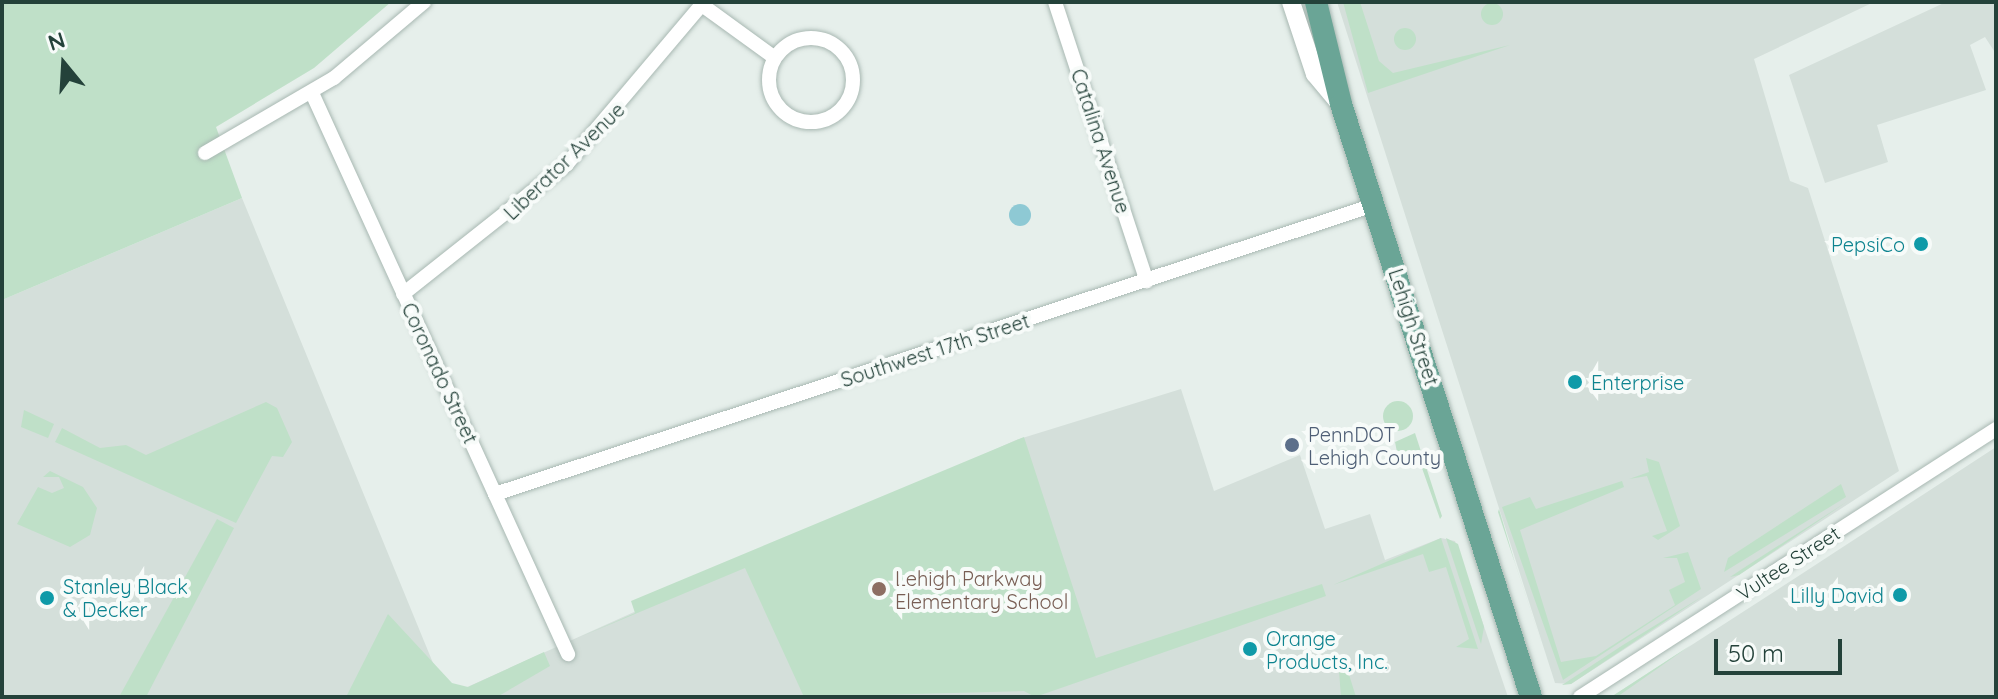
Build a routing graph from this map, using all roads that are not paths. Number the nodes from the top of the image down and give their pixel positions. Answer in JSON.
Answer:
{"nodes":[{"id":1,"x":424,"y":2,"type":"edge"},
{"id":2,"x":1055,"y":2,"type":"edge"},
{"id":3,"x":1291,"y":2,"type":"edge"},
{"id":4,"x":1316,"y":2,"type":"edge"},
{"id":5,"x":703,"y":4,"type":"edge"},
{"id":6,"x":775,"y":58,"type":"junction"},
{"id":7,"x":312,"y":93,"type":"junction"},
{"id":8,"x":1341,"y":104,"type":"junction"},
{"id":9,"x":205,"y":153,"type":"dead end"},
{"id":10,"x":1374,"y":205,"type":"junction"},
{"id":11,"x":1147,"y":281,"type":"junction"},
{"id":12,"x":403,"y":294,"type":"junction"},
{"id":13,"x":1996,"y":429,"type":"edge"},
{"id":14,"x":495,"y":494,"type":"junction"},
{"id":15,"x":568,"y":654,"type":"dead end"},
{"id":16,"x":1531,"y":697,"type":"edge"},
{"id":17,"x":1580,"y":697,"type":"edge"}],
"edges":[{"from":1,"to":7,"type":"street"},
{"from":2,"to":11,"type":"street","name":"Catalina Avenue"},
{"from":3,"to":8,"type":"main road"},
{"from":4,"to":8,"type":"main road","name":"Lehigh Street"},
{"from":5,"to":6,"type":"street","name":"Liberator Avenue"},
{"from":5,"to":12,"type":"street","name":"Liberator Avenue"},
{"from":6,"to":6,"type":"street"},
{"from":7,"to":9,"type":"street"},
{"from":7,"to":12,"type":"street","name":"Coronado Street"},
{"from":8,"to":10,"type":"main road","name":"Lehigh Street"},
{"from":10,"to":11,"type":"street","name":"Southwest 17th Street"},
{"from":10,"to":16,"type":"main road","name":"Lehigh Street"},
{"from":11,"to":14,"type":"street","name":"Southwest 17th Street"},
{"from":12,"to":14,"type":"street","name":"Coronado Street"},
{"from":13,"to":17,"type":"street","name":"Vultee Street"},
{"from":14,"to":15,"type":"street","name":"Coronado Street"}]}
